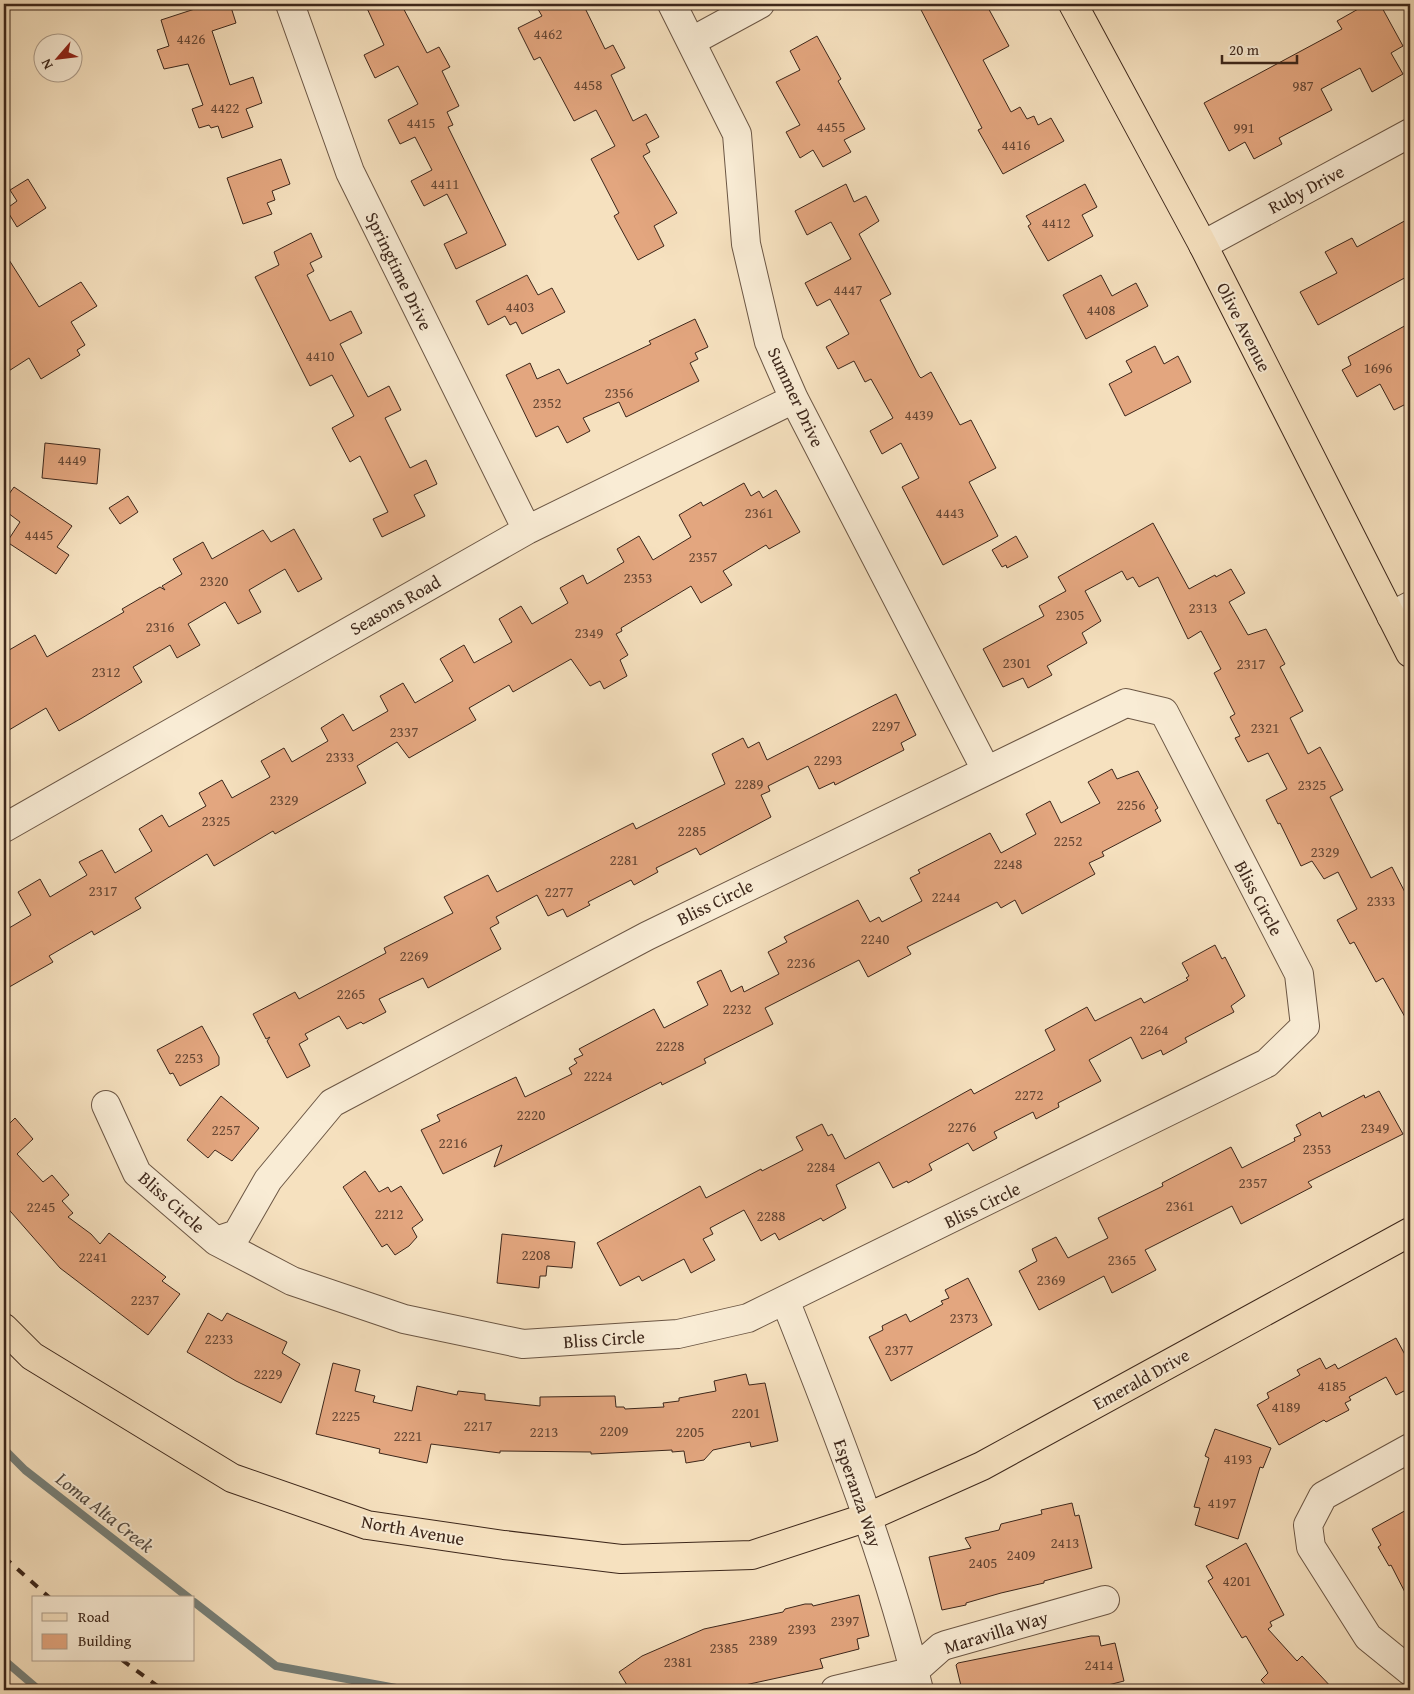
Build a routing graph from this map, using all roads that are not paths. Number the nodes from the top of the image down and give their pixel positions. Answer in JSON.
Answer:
{"nodes":[{"id":1,"x":290,"y":4,"type":"edge"},
{"id":2,"x":672,"y":4,"type":"edge"},
{"id":3,"x":760,"y":4,"type":"edge"},
{"id":4,"x":1073,"y":4,"type":"edge"},
{"id":5,"x":692,"y":41,"type":"junction"},
{"id":6,"x":1410,"y":133,"type":"edge"},
{"id":7,"x":1203,"y":245,"type":"junction"},
{"id":8,"x":794,"y":399,"type":"junction"},
{"id":9,"x":527,"y":530,"type":"junction"},
{"id":10,"x":1401,"y":611,"type":"edge"},
{"id":11,"x":1410,"y":653,"type":"edge"},
{"id":12,"x":986,"y":770,"type":"junction"},
{"id":13,"x":4,"y":828,"type":"edge"},
{"id":14,"x":106,"y":1105,"type":"dead end"},
{"id":15,"x":1410,"y":1232,"type":"edge"},
{"id":16,"x":216,"y":1241,"type":"junction"},
{"id":17,"x":785,"y":1300,"type":"junction"},
{"id":18,"x":4,"y":1328,"type":"edge"},
{"id":19,"x":1410,"y":1448,"type":"edge"},
{"id":20,"x":868,"y":1517,"type":"junction"},
{"id":21,"x":1105,"y":1600,"type":"dead end"},
{"id":22,"x":1410,"y":1671,"type":"edge"},
{"id":23,"x":916,"y":1681,"type":"edge"},
{"id":24,"x":835,"y":1690,"type":"edge"}],
"edges":[{"from":1,"to":9,"type":"street","name":"Springtime Drive"},
{"from":2,"to":5,"type":"street","name":"Summer Drive"},
{"from":3,"to":5,"type":"street"},
{"from":4,"to":7,"type":"main road","name":"Olive Avenue"},
{"from":5,"to":8,"type":"street","name":"Summer Drive"},
{"from":6,"to":7,"type":"street","name":"Ruby Drive"},
{"from":7,"to":10,"type":"main road","name":"Olive Avenue"},
{"from":8,"to":9,"type":"street","name":"Seasons Road"},
{"from":8,"to":12,"type":"street","name":"Summer Drive"},
{"from":9,"to":13,"type":"street","name":"Seasons Road"},
{"from":10,"to":11,"type":"main road","name":"Olive Avenue"},
{"from":12,"to":16,"type":"street","name":"Bliss Circle"},
{"from":12,"to":17,"type":"street","name":"Bliss Circle"},
{"from":14,"to":16,"type":"street","name":"Bliss Circle"},
{"from":15,"to":20,"type":"main road","name":"Emerald Drive"},
{"from":16,"to":17,"type":"street","name":"Bliss Circle"},
{"from":17,"to":20,"type":"street","name":"Esperanza Way"},
{"from":18,"to":20,"type":"main road","name":"North Avenue"},
{"from":19,"to":22,"type":"street"},
{"from":20,"to":23,"type":"street","name":"Esperanza Way"},
{"from":21,"to":23,"type":"street","name":"Maravilla Way"},
{"from":23,"to":24,"type":"street","name":"Maravilla Way"}]}
